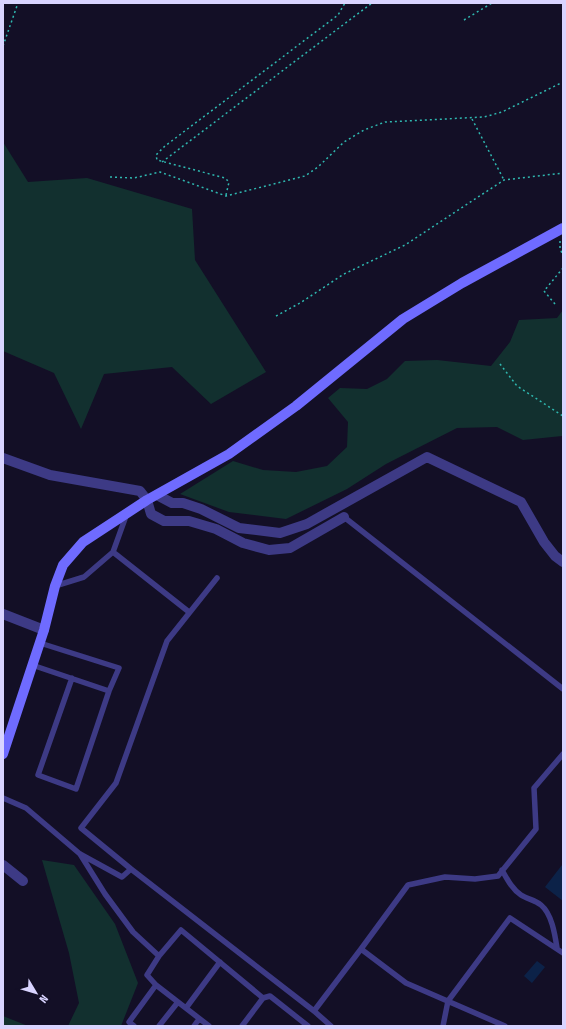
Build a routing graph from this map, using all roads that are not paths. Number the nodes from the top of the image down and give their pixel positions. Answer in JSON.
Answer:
{"nodes":[{"id":1,"x":562,"y":229,"type":"edge"},
{"id":2,"x":3,"y":458,"type":"edge"},
{"id":3,"x":157,"y":495,"type":"junction"},
{"id":4,"x":147,"y":500,"type":"junction"},
{"id":5,"x":126,"y":516,"type":"junction"},
{"id":6,"x":344,"y":517,"type":"joint"},
{"id":7,"x":113,"y":552,"type":"junction"},
{"id":8,"x":563,"y":562,"type":"edge"},
{"id":9,"x":217,"y":578,"type":"dead end"},
{"id":10,"x":55,"y":586,"type":"junction"},
{"id":11,"x":189,"y":612,"type":"junction"},
{"id":12,"x":3,"y":614,"type":"edge"},
{"id":13,"x":44,"y":630,"type":"junction"},
{"id":14,"x":40,"y":642,"type":"junction"},
{"id":15,"x":32,"y":665,"type":"junction"},
{"id":16,"x":72,"y":678,"type":"junction"},
{"id":17,"x":563,"y":689,"type":"edge"},
{"id":18,"x":109,"y":691,"type":"junction"},
{"id":19,"x":3,"y":754,"type":"edge"},
{"id":20,"x":563,"y":754,"type":"edge"},
{"id":21,"x":3,"y":798,"type":"edge"},
{"id":22,"x":80,"y":854,"type":"junction"},
{"id":23,"x":3,"y":865,"type":"edge"},
{"id":24,"x":131,"y":869,"type":"junction"},
{"id":25,"x":502,"y":870,"type":"junction"},
{"id":26,"x":23,"y":881,"type":"dead end"},
{"id":27,"x":557,"y":948,"type":"junction"},
{"id":28,"x":361,"y":949,"type":"junction"},
{"id":29,"x":563,"y":952,"type":"edge"},
{"id":30,"x":159,"y":956,"type":"junction"},
{"id":31,"x":220,"y":962,"type":"junction"},
{"id":32,"x":156,"y":985,"type":"junction"},
{"id":33,"x":263,"y":998,"type":"junction"},
{"id":34,"x":448,"y":1001,"type":"junction"},
{"id":35,"x":178,"y":1002,"type":"junction"},
{"id":36,"x":186,"y":1008,"type":"junction"},
{"id":37,"x":314,"y":1011,"type":"junction"},
{"id":38,"x":199,"y":1019,"type":"junction"},
{"id":39,"x":300,"y":1024,"type":"edge"},
{"id":40,"x":327,"y":1025,"type":"edge"},
{"id":41,"x":134,"y":1026,"type":"edge"},
{"id":42,"x":159,"y":1026,"type":"edge"},
{"id":43,"x":194,"y":1026,"type":"edge"},
{"id":44,"x":209,"y":1026,"type":"edge"},
{"id":45,"x":242,"y":1026,"type":"edge"},
{"id":46,"x":308,"y":1026,"type":"edge"},
{"id":47,"x":443,"y":1026,"type":"edge"},
{"id":48,"x":505,"y":1026,"type":"edge"}],
"edges":[{"from":1,"to":3,"type":"street"},
{"from":2,"to":4,"type":"street"},
{"from":3,"to":4,"type":"street"},
{"from":3,"to":8,"type":"street"},
{"from":4,"to":5,"type":"street"},
{"from":4,"to":6,"type":"street"},
{"from":5,"to":7,"type":"lane"},
{"from":5,"to":10,"type":"street"},
{"from":6,"to":17,"type":"lane"},
{"from":7,"to":10,"type":"lane"},
{"from":7,"to":11,"type":"lane"},
{"from":9,"to":11,"type":"lane"},
{"from":10,"to":13,"type":"street"},
{"from":11,"to":24,"type":"lane"},
{"from":12,"to":13,"type":"street"},
{"from":13,"to":14,"type":"street"},
{"from":14,"to":15,"type":"street"},
{"from":14,"to":18,"type":"lane"},
{"from":15,"to":16,"type":"lane"},
{"from":15,"to":19,"type":"street"},
{"from":16,"to":18,"type":"lane"},
{"from":16,"to":18,"type":"lane"},
{"from":20,"to":25,"type":"lane"},
{"from":21,"to":22,"type":"lane"},
{"from":22,"to":24,"type":"lane"},
{"from":22,"to":30,"type":"lane"},
{"from":23,"to":26,"type":"street"},
{"from":24,"to":37,"type":"lane"},
{"from":25,"to":27,"type":"lane"},
{"from":25,"to":28,"type":"lane"},
{"from":27,"to":29,"type":"lane"},
{"from":27,"to":34,"type":"lane"},
{"from":28,"to":34,"type":"lane"},
{"from":28,"to":37,"type":"lane"},
{"from":30,"to":31,"type":"lane"},
{"from":30,"to":32,"type":"lane"},
{"from":31,"to":33,"type":"lane"},
{"from":31,"to":36,"type":"lane"},
{"from":32,"to":35,"type":"lane"},
{"from":32,"to":41,"type":"lane"},
{"from":33,"to":39,"type":"lane"},
{"from":33,"to":45,"type":"lane"},
{"from":34,"to":47,"type":"lane"},
{"from":34,"to":48,"type":"lane"},
{"from":35,"to":36,"type":"lane"},
{"from":35,"to":42,"type":"lane"},
{"from":36,"to":38,"type":"lane"},
{"from":37,"to":40,"type":"lane"},
{"from":38,"to":43,"type":"lane"},
{"from":38,"to":44,"type":"lane"},
{"from":39,"to":46,"type":"lane"}]}
